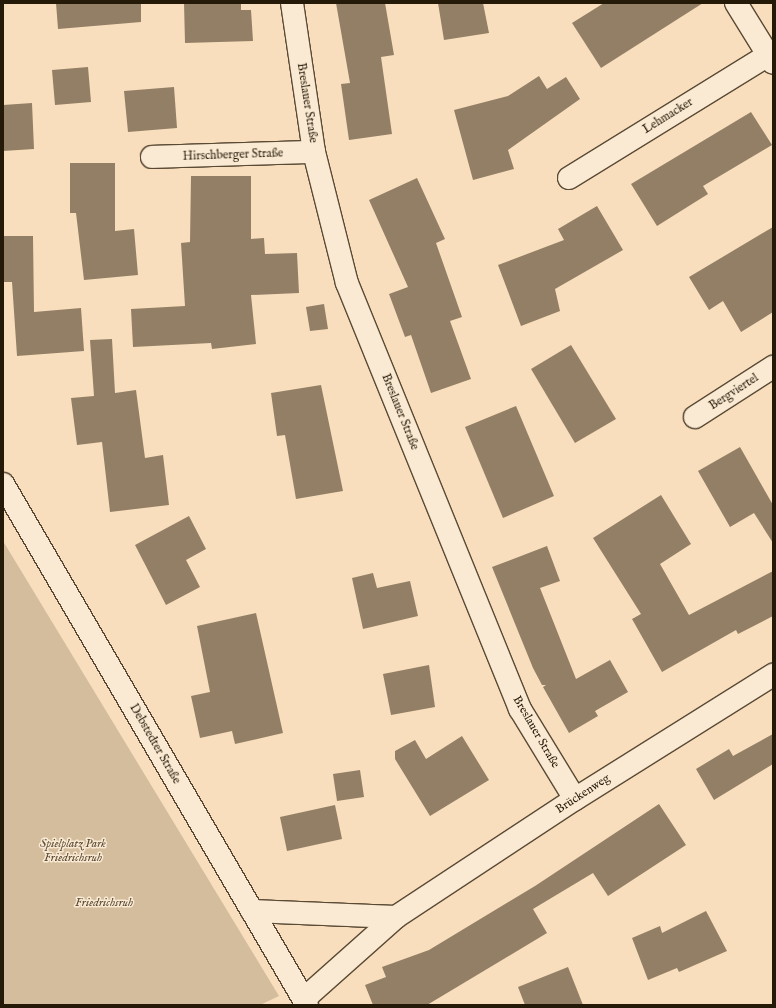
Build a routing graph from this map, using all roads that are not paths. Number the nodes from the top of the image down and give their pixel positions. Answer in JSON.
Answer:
{"nodes":[{"id":1,"x":292,"y":3,"type":"edge"},
{"id":2,"x":736,"y":3,"type":"edge"},
{"id":3,"x":770,"y":59,"type":"edge"},
{"id":4,"x":314,"y":152,"type":"junction"},
{"id":5,"x":152,"y":157,"type":"dead end"},
{"id":6,"x":569,"y":178,"type":"dead end"},
{"id":7,"x":773,"y":367,"type":"edge"},
{"id":8,"x":695,"y":417,"type":"dead end"},
{"id":9,"x":3,"y":484,"type":"edge"},
{"id":10,"x":773,"y":675,"type":"edge"},
{"id":11,"x":575,"y":798,"type":"junction"},
{"id":12,"x":252,"y":911,"type":"junction"},
{"id":13,"x":396,"y":916,"type":"junction"},
{"id":14,"x":305,"y":1002,"type":"edge"}],
"edges":[{"from":1,"to":4,"type":"street","name":"Breslauer Straße"},
{"from":2,"to":3,"type":"street"},
{"from":3,"to":6,"type":"street","name":"Lehmacker"},
{"from":4,"to":5,"type":"street","name":"Hirschberger Straße"},
{"from":4,"to":11,"type":"street","name":"Breslauer Straße"},
{"from":7,"to":8,"type":"street","name":"Bergviertel"},
{"from":9,"to":12,"type":"street","name":"Debstedter Straße"},
{"from":10,"to":11,"type":"street","name":"Brückenweg"},
{"from":11,"to":13,"type":"street","name":"Brückenweg"},
{"from":12,"to":13,"type":"street"},
{"from":12,"to":14,"type":"street","name":"Debstedter Straße"},
{"from":13,"to":14,"type":"street","name":"Brückenweg"}]}
